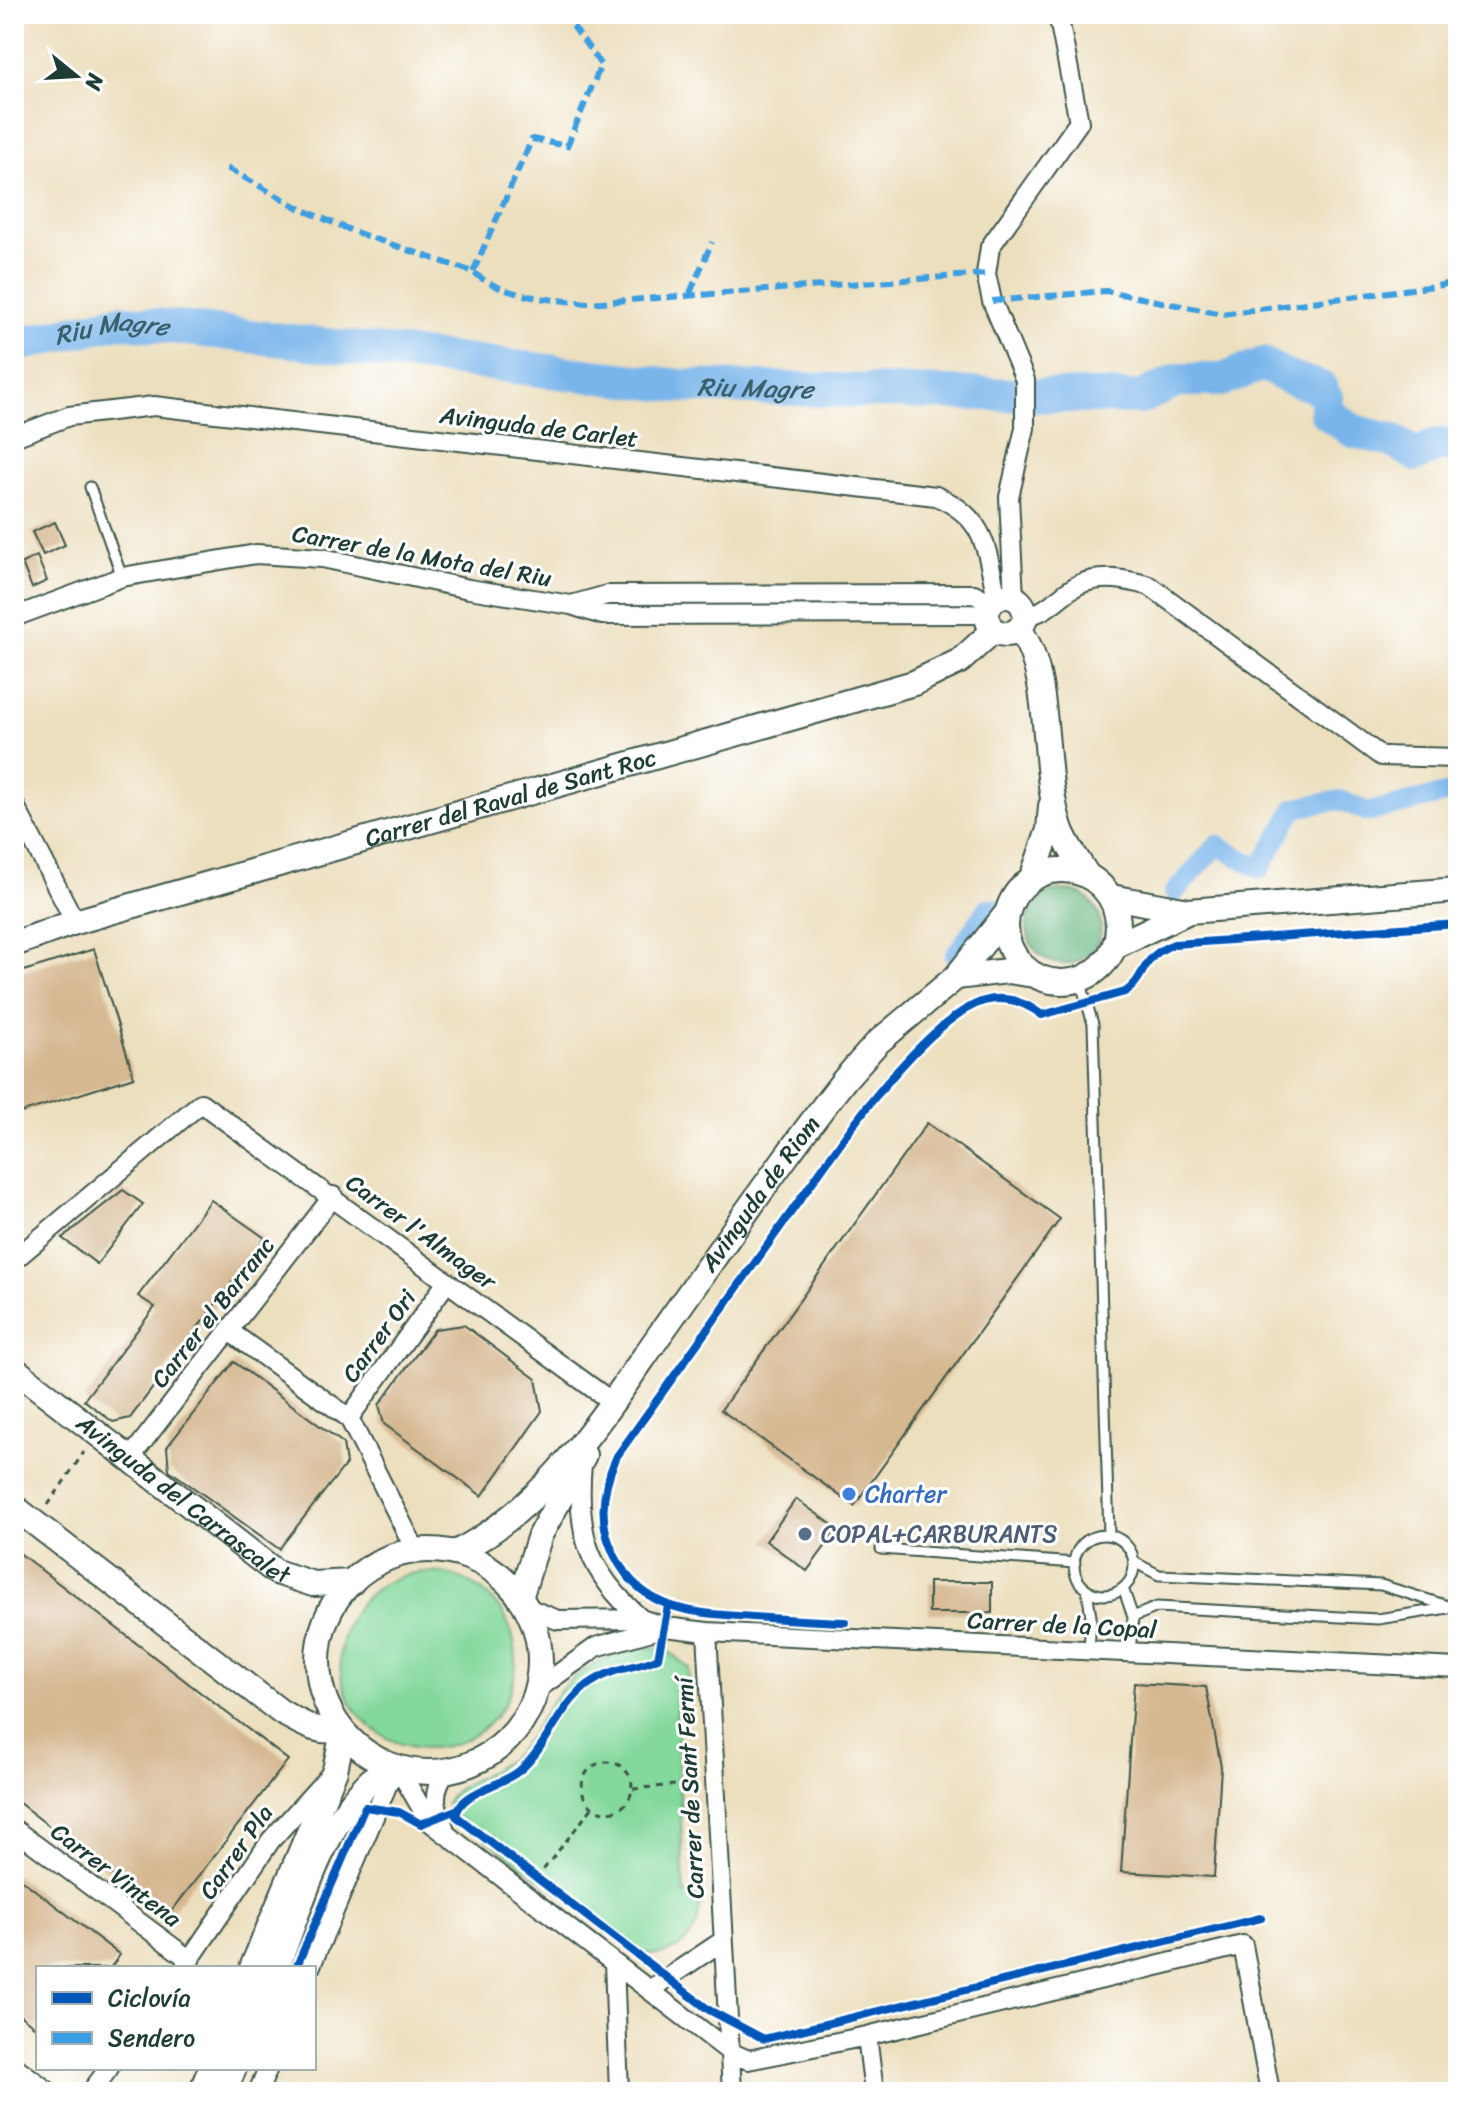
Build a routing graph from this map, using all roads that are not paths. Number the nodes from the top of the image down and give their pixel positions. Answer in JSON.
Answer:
{"nodes":[{"id":1,"x":1058,"y":14,"type":"edge"},
{"id":2,"x":14,"y":437,"type":"edge"},
{"id":3,"x":90,"y":487,"type":"dead end"},
{"id":4,"x":122,"y":577,"type":"junction"},
{"id":5,"x":1004,"y":613,"type":"junction"},
{"id":6,"x":14,"y":617,"type":"edge"},
{"id":7,"x":1458,"y":758,"type":"edge"},
{"id":8,"x":1052,"y":791,"type":"junction"},
{"id":9,"x":14,"y":804,"type":"edge"},
{"id":10,"x":1087,"y":875,"type":"junction"},
{"id":11,"x":1032,"y":878,"type":"junction"},
{"id":12,"x":1458,"y":890,"type":"edge"},
{"id":13,"x":1111,"y":897,"type":"junction"},
{"id":14,"x":1189,"y":911,"type":"junction"},
{"id":15,"x":1007,"y":913,"type":"junction"},
{"id":16,"x":75,"y":922,"type":"junction"},
{"id":17,"x":14,"y":944,"type":"edge"},
{"id":18,"x":1115,"y":946,"type":"junction"},
{"id":19,"x":1034,"y":975,"type":"junction"},
{"id":20,"x":956,"y":977,"type":"junction"},
{"id":21,"x":1080,"y":980,"type":"junction"},
{"id":22,"x":333,"y":1196,"type":"junction"},
{"id":23,"x":14,"y":1260,"type":"edge"},
{"id":24,"x":447,"y":1282,"type":"junction"},
{"id":25,"x":229,"y":1331,"type":"junction"},
{"id":26,"x":19,"y":1377,"type":"edge"},
{"id":27,"x":612,"y":1402,"type":"junction"},
{"id":28,"x":349,"y":1418,"type":"junction"},
{"id":29,"x":591,"y":1431,"type":"junction"},
{"id":30,"x":131,"y":1457,"type":"junction"},
{"id":31,"x":582,"y":1461,"type":"junction"},
{"id":32,"x":14,"y":1507,"type":"edge"},
{"id":33,"x":1109,"y":1535,"type":"junction"},
{"id":34,"x":881,"y":1549,"type":"dead end"},
{"id":35,"x":416,"y":1551,"type":"junction"},
{"id":36,"x":455,"y":1553,"type":"junction"},
{"id":37,"x":1134,"y":1562,"type":"junction"},
{"id":38,"x":1075,"y":1563,"type":"junction"},
{"id":39,"x":352,"y":1582,"type":"junction"},
{"id":40,"x":1123,"y":1588,"type":"junction"},
{"id":41,"x":1087,"y":1589,"type":"junction"},
{"id":42,"x":524,"y":1603,"type":"junction"},
{"id":43,"x":1133,"y":1617,"type":"junction"},
{"id":44,"x":641,"y":1619,"type":"junction"},
{"id":45,"x":665,"y":1627,"type":"junction"},
{"id":46,"x":707,"y":1632,"type":"junction"},
{"id":47,"x":1089,"y":1651,"type":"junction"},
{"id":48,"x":1130,"y":1653,"type":"junction"},
{"id":49,"x":1458,"y":1668,"type":"edge"},
{"id":50,"x":536,"y":1690,"type":"junction"},
{"id":51,"x":334,"y":1730,"type":"junction"},
{"id":52,"x":394,"y":1767,"type":"junction"},
{"id":53,"x":335,"y":1770,"type":"junction"},
{"id":54,"x":445,"y":1771,"type":"junction"},
{"id":55,"x":14,"y":1829,"type":"edge"},
{"id":56,"x":448,"y":1837,"type":"junction"},
{"id":57,"x":721,"y":1942,"type":"junction"},
{"id":58,"x":614,"y":1963,"type":"junction"},
{"id":59,"x":187,"y":1964,"type":"edge"},
{"id":60,"x":253,"y":1966,"type":"edge"},
{"id":61,"x":277,"y":1966,"type":"edge"},
{"id":62,"x":311,"y":1966,"type":"edge"},
{"id":63,"x":649,"y":1990,"type":"junction"},
{"id":64,"x":867,"y":2036,"type":"junction"},
{"id":65,"x":730,"y":2052,"type":"junction"},
{"id":66,"x":14,"y":2066,"type":"edge"},
{"id":67,"x":108,"y":2070,"type":"edge"},
{"id":68,"x":210,"y":2070,"type":"edge"},
{"id":69,"x":233,"y":2070,"type":"edge"},
{"id":70,"x":267,"y":2070,"type":"edge"},
{"id":71,"x":49,"y":2092,"type":"edge"},
{"id":72,"x":91,"y":2092,"type":"edge"},
{"id":73,"x":201,"y":2092,"type":"edge"},
{"id":74,"x":224,"y":2092,"type":"edge"},
{"id":75,"x":258,"y":2092,"type":"edge"},
{"id":76,"x":619,"y":2092,"type":"edge"},
{"id":77,"x":732,"y":2092,"type":"edge"},
{"id":78,"x":874,"y":2092,"type":"edge"},
{"id":79,"x":1270,"y":2092,"type":"edge"}],
"edges":[{"from":1,"to":5,"type":"street"},
{"from":2,"to":5,"type":"street","name":"Avinguda de Carlet"},
{"from":3,"to":4,"type":"lane"},
{"from":4,"to":5,"type":"street","name":"Carrer de la Mota del Riu"},
{"from":4,"to":6,"type":"street","name":"Carrer de la Mota del Riu"},
{"from":5,"to":7,"type":"street"},
{"from":5,"to":8,"type":"street"},
{"from":5,"to":16,"type":"street","name":"Carrer del Raval de Sant Roc"},
{"from":8,"to":10,"type":"street"},
{"from":8,"to":11,"type":"street"},
{"from":9,"to":16,"type":"street"},
{"from":10,"to":11,"type":"street"},
{"from":10,"to":13,"type":"street"},
{"from":11,"to":15,"type":"street"},
{"from":12,"to":14,"type":"street"},
{"from":13,"to":14,"type":"street"},
{"from":13,"to":18,"type":"street"},
{"from":14,"to":18,"type":"street"},
{"from":15,"to":19,"type":"street"},
{"from":15,"to":20,"type":"street","name":"Avinguda de Riom"},
{"from":16,"to":17,"type":"street","name":"Carrer del Raval de Sant Roc"},
{"from":18,"to":21,"type":"street"},
{"from":19,"to":20,"type":"street"},
{"from":19,"to":21,"type":"street"},
{"from":20,"to":27,"type":"street","name":"Avinguda de Riom"},
{"from":21,"to":33,"type":"lane"},
{"from":22,"to":23,"type":"street","name":"Carrer l'Almager"},
{"from":22,"to":24,"type":"street","name":"Carrer l'Almager"},
{"from":22,"to":25,"type":"street","name":"Carrer el Barranc"},
{"from":24,"to":27,"type":"street","name":"Carrer l'Almager"},
{"from":24,"to":28,"type":"street","name":"Carrer Ori"},
{"from":25,"to":28,"type":"street"},
{"from":25,"to":30,"type":"street","name":"Carrer el Barranc"},
{"from":26,"to":30,"type":"street","name":"Avinguda del Carrascalet"},
{"from":27,"to":29,"type":"street","name":"Avinguda de Riom"},
{"from":28,"to":35,"type":"street"},
{"from":29,"to":31,"type":"street","name":"Avinguda de Riom"},
{"from":29,"to":36,"type":"street","name":"Avinguda de Riom"},
{"from":30,"to":39,"type":"street","name":"Avinguda del Carrascalet"},
{"from":31,"to":42,"type":"street","name":"Avinguda de Riom"},
{"from":31,"to":44,"type":"street","name":"Carrer de la Copal"},
{"from":32,"to":51,"type":"street"},
{"from":33,"to":37,"type":"lane"},
{"from":33,"to":38,"type":"lane"},
{"from":34,"to":38,"type":"lane"},
{"from":35,"to":36,"type":"street"},
{"from":35,"to":39,"type":"street"},
{"from":36,"to":42,"type":"street"},
{"from":37,"to":40,"type":"lane"},
{"from":37,"to":43,"type":"lane"},
{"from":38,"to":41,"type":"lane"},
{"from":39,"to":51,"type":"street"},
{"from":40,"to":41,"type":"lane"},
{"from":40,"to":43,"type":"lane"},
{"from":41,"to":47,"type":"lane"},
{"from":42,"to":44,"type":"street","name":"Carrer de la Copal"},
{"from":42,"to":50,"type":"street"},
{"from":43,"to":48,"type":"lane"},
{"from":44,"to":45,"type":"street","name":"Carrer de la Copal"},
{"from":45,"to":46,"type":"street","name":"Carrer de la Copal"},
{"from":45,"to":50,"type":"street","name":"Carrer de la Copal"},
{"from":46,"to":47,"type":"street","name":"Carrer de la Copal"},
{"from":46,"to":57,"type":"street","name":"Carrer de Sant Fermí"},
{"from":47,"to":48,"type":"street","name":"Carrer de la Copal"},
{"from":48,"to":49,"type":"street","name":"Carrer de la Copal"},
{"from":50,"to":54,"type":"street"},
{"from":51,"to":52,"type":"street"},
{"from":51,"to":53,"type":"street"},
{"from":52,"to":54,"type":"street"},
{"from":52,"to":56,"type":"street"},
{"from":52,"to":61,"type":"street"},
{"from":52,"to":62,"type":"street"},
{"from":53,"to":59,"type":"street","name":"Carrer Pla"},
{"from":53,"to":60,"type":"street"},
{"from":54,"to":56,"type":"street"},
{"from":55,"to":59,"type":"street","name":"Carrer Vintena"},
{"from":56,"to":58,"type":"street"},
{"from":57,"to":63,"type":"street"},
{"from":57,"to":65,"type":"street","name":"Carrer de Sant Fermí"},
{"from":58,"to":63,"type":"street"},
{"from":58,"to":76,"type":"street"},
{"from":63,"to":65,"type":"street"},
{"from":64,"to":65,"type":"street"},
{"from":64,"to":78,"type":"street"},
{"from":64,"to":79,"type":"street"},
{"from":65,"to":77,"type":"street","name":"Carrer de Sant Fermí"},
{"from":66,"to":71,"type":"street"},
{"from":67,"to":72,"type":"street"},
{"from":68,"to":73,"type":"street"},
{"from":69,"to":74,"type":"street"},
{"from":70,"to":75,"type":"street"}]}
